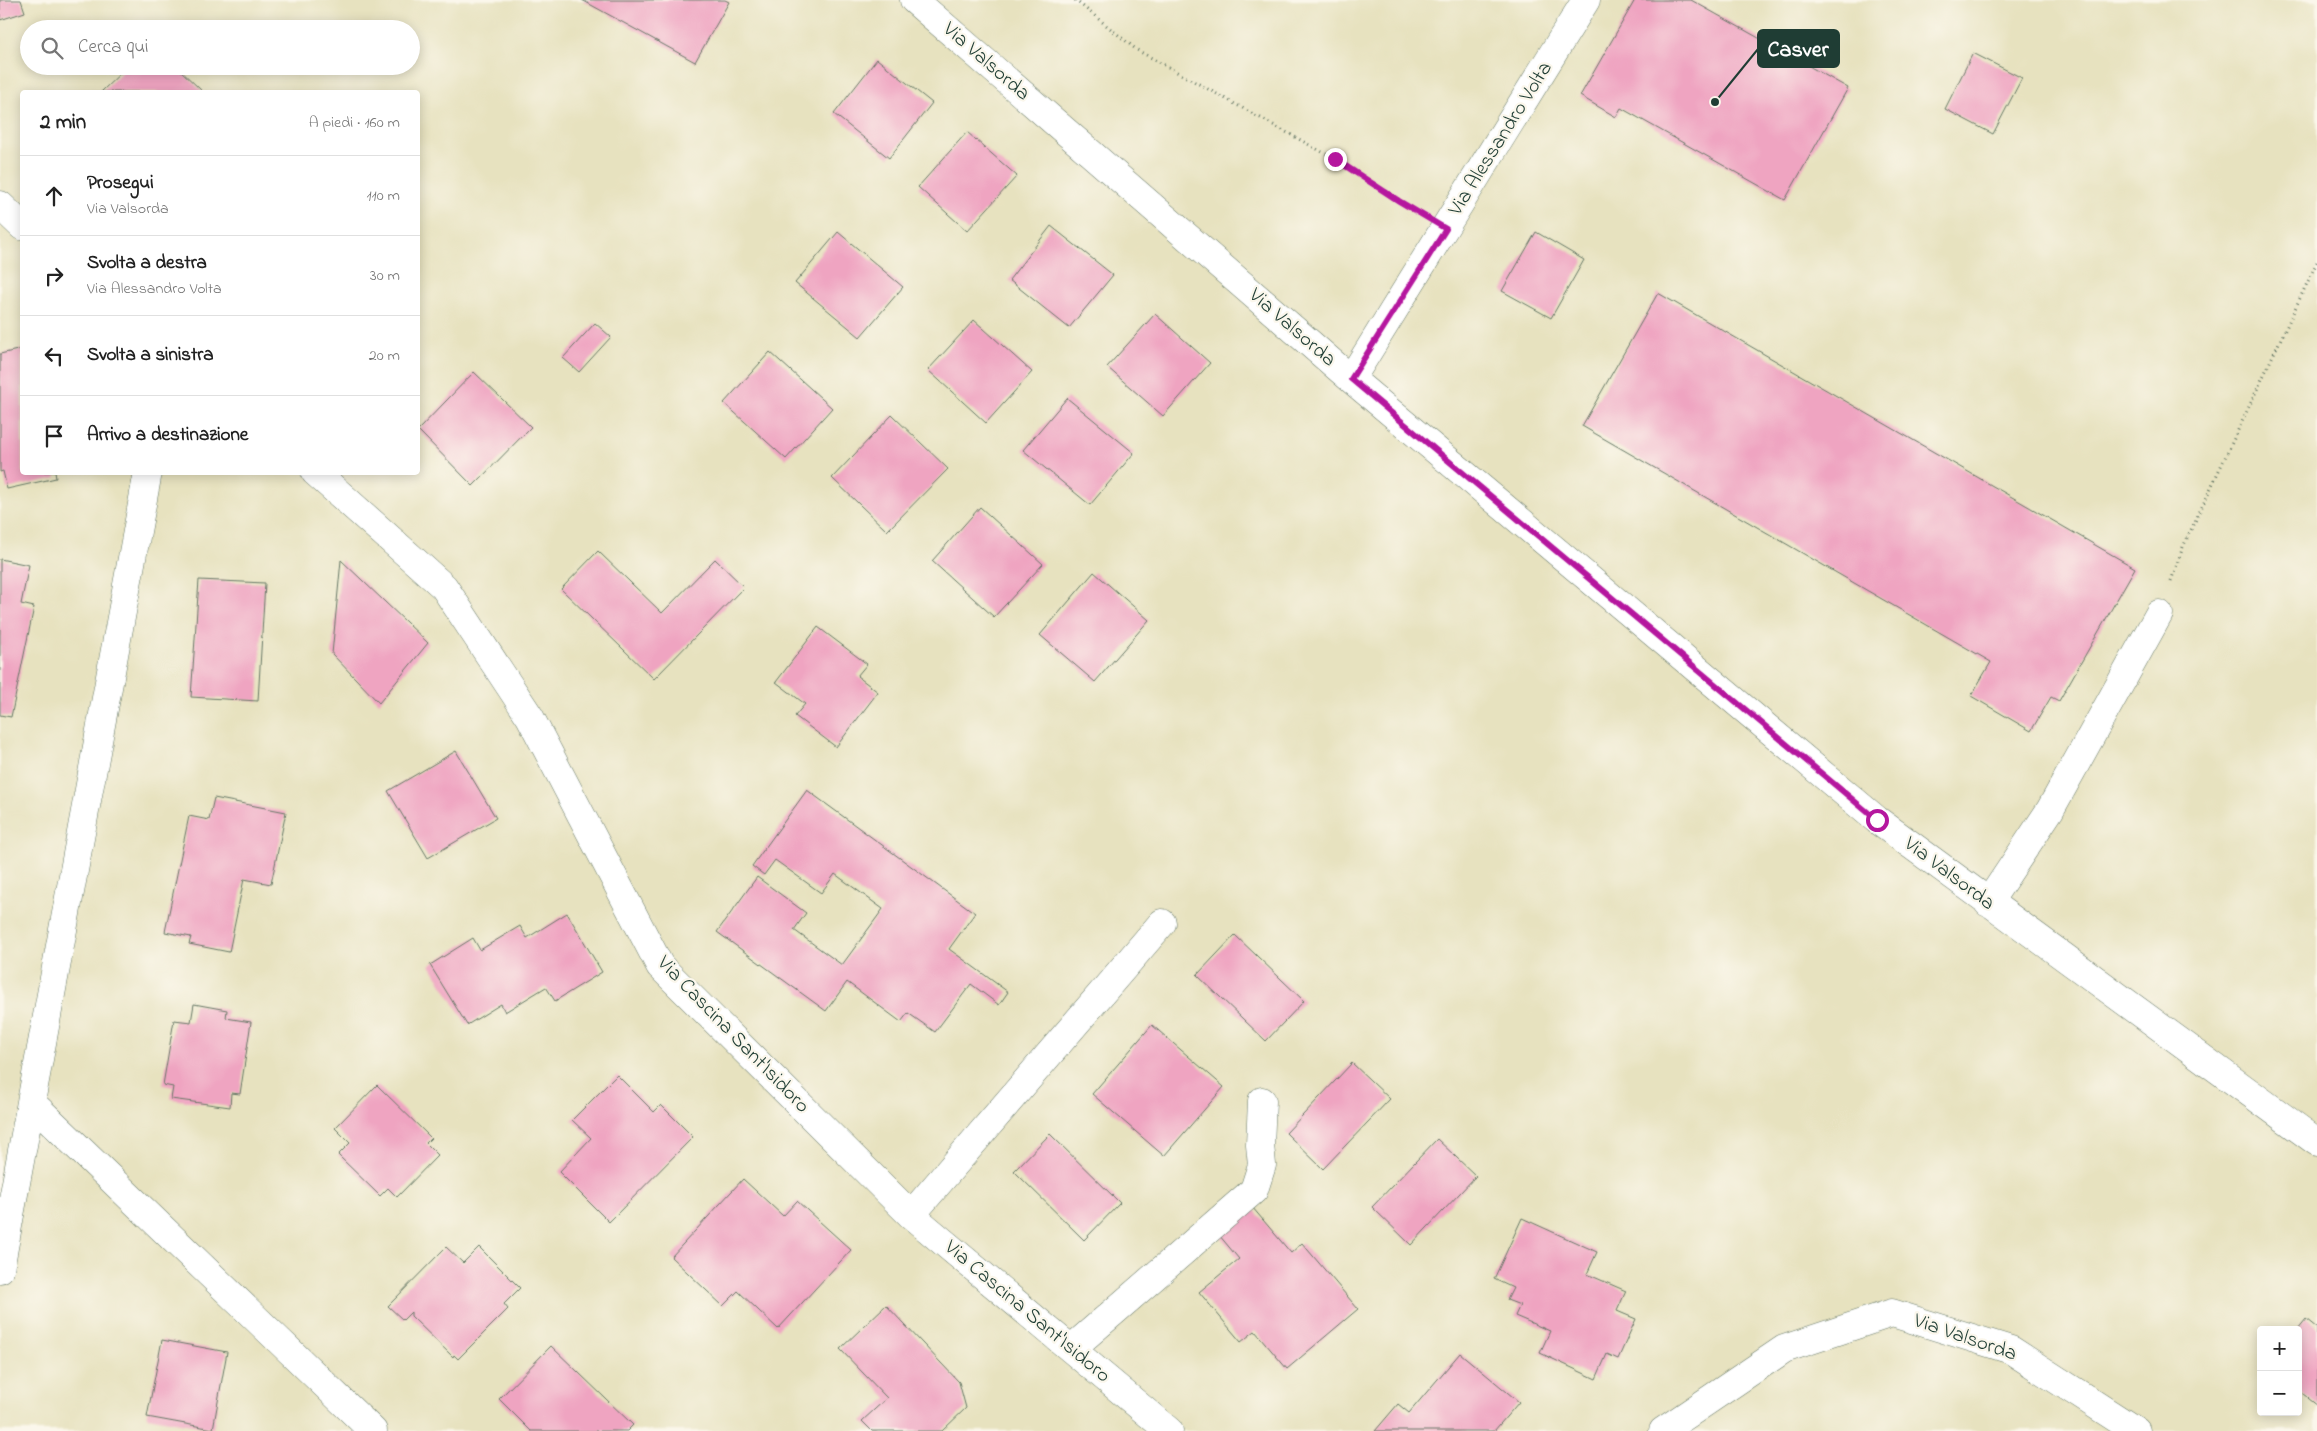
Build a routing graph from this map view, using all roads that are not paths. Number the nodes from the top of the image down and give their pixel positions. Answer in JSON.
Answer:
{"nodes":[{"id":1,"x":914,"y":0,"type":"edge"},
{"id":2,"x":1586,"y":0,"type":"edge"},
{"id":3,"x":0,"y":205,"type":"edge"},
{"id":4,"x":20,"y":224,"type":"edge"},
{"id":5,"x":1351,"y":379,"type":"junction"},
{"id":6,"x":147,"y":475,"type":"edge"},
{"id":7,"x":318,"y":475,"type":"edge"},
{"id":8,"x":2159,"y":614,"type":"road end"},
{"id":9,"x":1988,"y":903,"type":"junction"},
{"id":10,"x":1162,"y":923,"type":"dead end"},
{"id":11,"x":1262,"y":1100,"type":"dead end"},
{"id":12,"x":31,"y":1102,"type":"junction"},
{"id":13,"x":2317,"y":1142,"type":"edge"},
{"id":14,"x":912,"y":1215,"type":"junction"},
{"id":15,"x":0,"y":1268,"type":"edge"},
{"id":16,"x":1071,"y":1349,"type":"junction"},
{"id":17,"x":373,"y":1431,"type":"edge"},
{"id":18,"x":1169,"y":1431,"type":"edge"},
{"id":19,"x":1663,"y":1431,"type":"edge"},
{"id":20,"x":2136,"y":1431,"type":"edge"}],
"edges":[{"from":1,"to":5,"type":"street","name":"Via Valsorda"},
{"from":2,"to":5,"type":"street","name":"Via Alessandro Volta"},
{"from":3,"to":4,"type":"street"},
{"from":5,"to":9,"type":"street","name":"Via Valsorda"},
{"from":6,"to":12,"type":"street"},
{"from":7,"to":14,"type":"street","name":"Via Cascina Sant'Isidoro"},
{"from":8,"to":9,"type":"street"},
{"from":9,"to":13,"type":"street","name":"Via Valsorda"},
{"from":10,"to":14,"type":"street"},
{"from":11,"to":16,"type":"street"},
{"from":12,"to":15,"type":"street"},
{"from":12,"to":17,"type":"street"},
{"from":14,"to":16,"type":"street","name":"Via Cascina Sant'Isidoro"},
{"from":16,"to":18,"type":"street","name":"Via Cascina Sant'Isidoro"},
{"from":19,"to":20,"type":"street","name":"Via Valsorda"}]}
